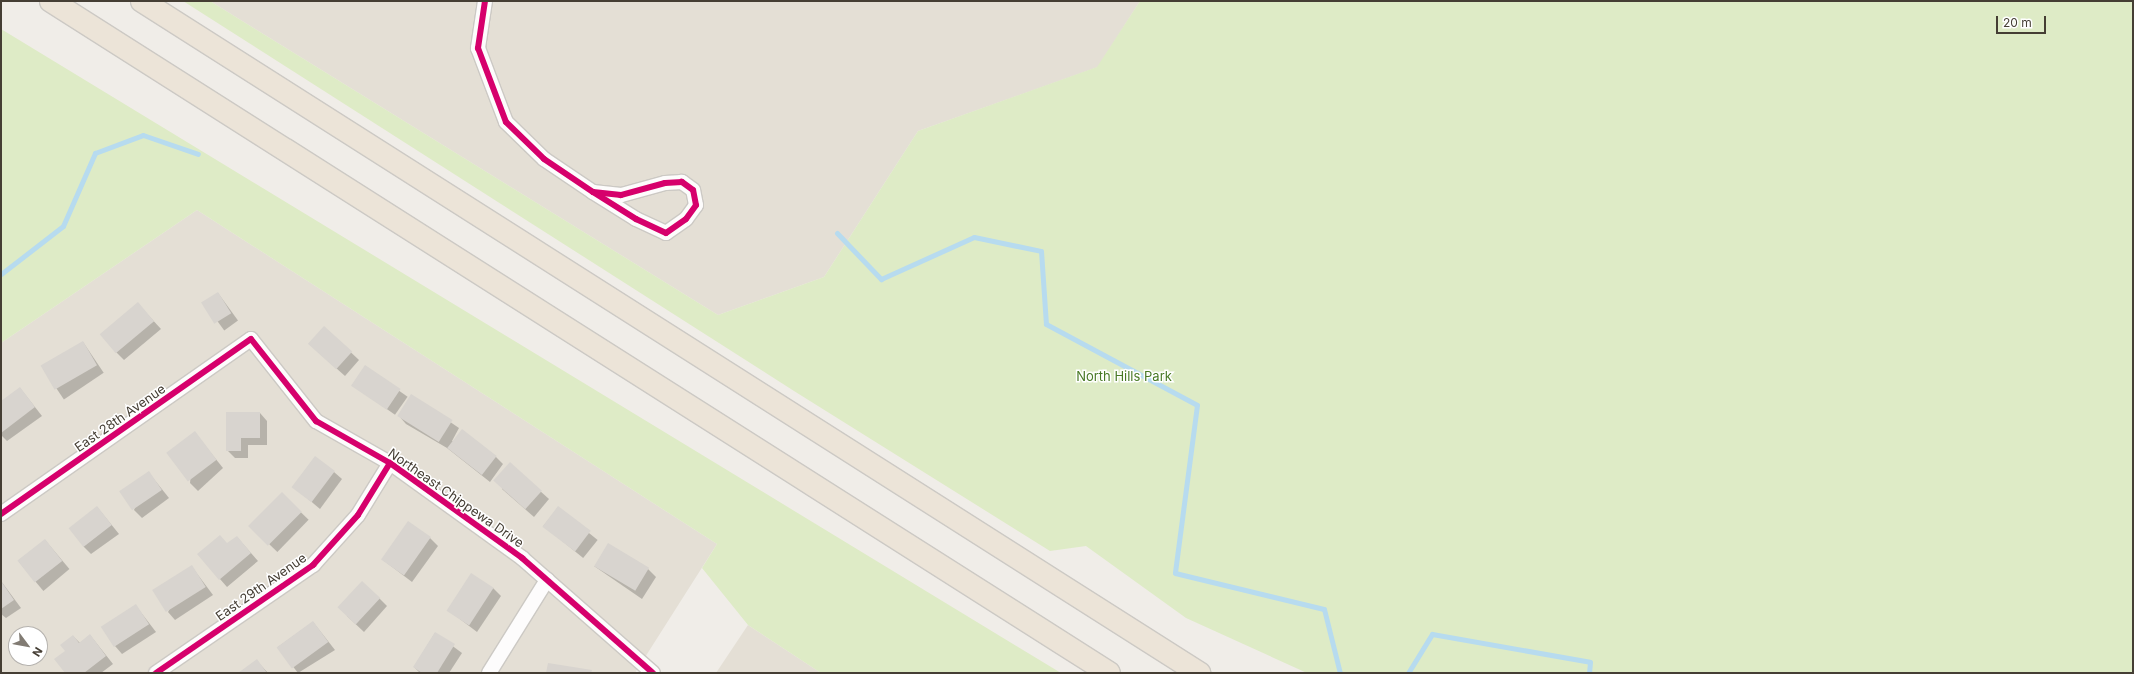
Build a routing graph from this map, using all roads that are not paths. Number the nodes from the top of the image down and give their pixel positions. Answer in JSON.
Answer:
{"nodes":[{"id":1,"x":51,"y":1,"type":"edge"},
{"id":2,"x":142,"y":1,"type":"edge"},
{"id":3,"x":485,"y":1,"type":"edge"},
{"id":4,"x":593,"y":192,"type":"junction"},
{"id":5,"x":251,"y":339,"type":"joint"},
{"id":6,"x":390,"y":464,"type":"junction"},
{"id":7,"x":1,"y":514,"type":"edge"},
{"id":8,"x":547,"y":580,"type":"junction"},
{"id":9,"x":156,"y":673,"type":"edge"},
{"id":10,"x":489,"y":673,"type":"edge"},
{"id":11,"x":653,"y":673,"type":"edge"},
{"id":12,"x":1109,"y":673,"type":"edge"},
{"id":13,"x":1199,"y":673,"type":"edge"}],
"edges":[{"from":1,"to":12,"type":"highway"},
{"from":2,"to":13,"type":"highway"},
{"from":3,"to":4,"type":"street"},
{"from":4,"to":4,"type":"street"},
{"from":5,"to":6,"type":"street","name":"Northeast Chippewa Drive"},
{"from":5,"to":7,"type":"street","name":"East 28th Avenue"},
{"from":6,"to":8,"type":"street","name":"Northeast Chippewa Drive"},
{"from":6,"to":9,"type":"street","name":"East 29th Avenue"},
{"from":8,"to":10,"type":"street"},
{"from":8,"to":11,"type":"street","name":"Northeast Chippewa Drive"}]}
